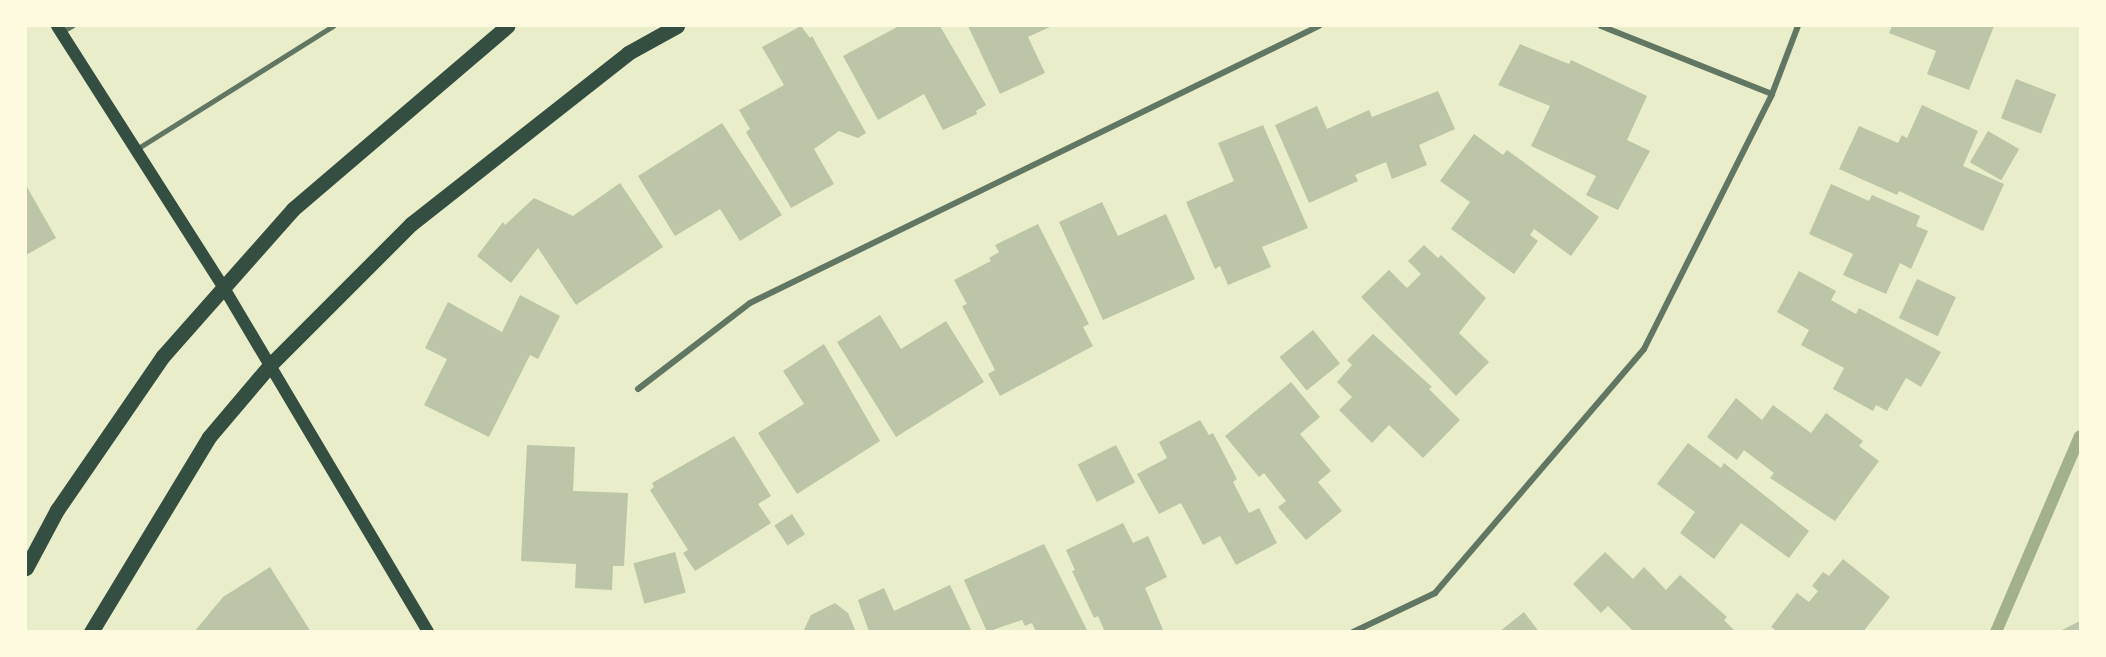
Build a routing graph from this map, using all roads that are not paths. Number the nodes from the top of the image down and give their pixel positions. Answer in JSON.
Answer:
{"nodes":[{"id":1,"x":72,"y":26,"type":"edge"},
{"id":2,"x":333,"y":26,"type":"edge"},
{"id":3,"x":507,"y":26,"type":"edge"},
{"id":4,"x":677,"y":26,"type":"edge"},
{"id":5,"x":1319,"y":26,"type":"edge"},
{"id":6,"x":1601,"y":26,"type":"edge"},
{"id":7,"x":1798,"y":26,"type":"edge"},
{"id":8,"x":59,"y":29,"type":"edge"},
{"id":9,"x":1772,"y":94,"type":"junction"},
{"id":10,"x":135,"y":150,"type":"junction"},
{"id":11,"x":224,"y":288,"type":"junction"},
{"id":12,"x":270,"y":365,"type":"junction"},
{"id":13,"x":638,"y":389,"type":"dead end"},
{"id":14,"x":26,"y":568,"type":"edge"},
{"id":15,"x":91,"y":632,"type":"edge"},
{"id":16,"x":428,"y":632,"type":"edge"},
{"id":17,"x":1353,"y":632,"type":"edge"}],
"edges":[{"from":1,"to":8,"type":"lane"},
{"from":2,"to":10,"type":"lane"},
{"from":3,"to":11,"type":"main road"},
{"from":4,"to":12,"type":"main road"},
{"from":5,"to":13,"type":"street"},
{"from":6,"to":9,"type":"street"},
{"from":7,"to":9,"type":"street"},
{"from":8,"to":10,"type":"main road"},
{"from":9,"to":17,"type":"street"},
{"from":10,"to":11,"type":"main road"},
{"from":11,"to":12,"type":"main road"},
{"from":11,"to":14,"type":"main road"},
{"from":12,"to":15,"type":"main road"},
{"from":12,"to":16,"type":"main road"}]}
